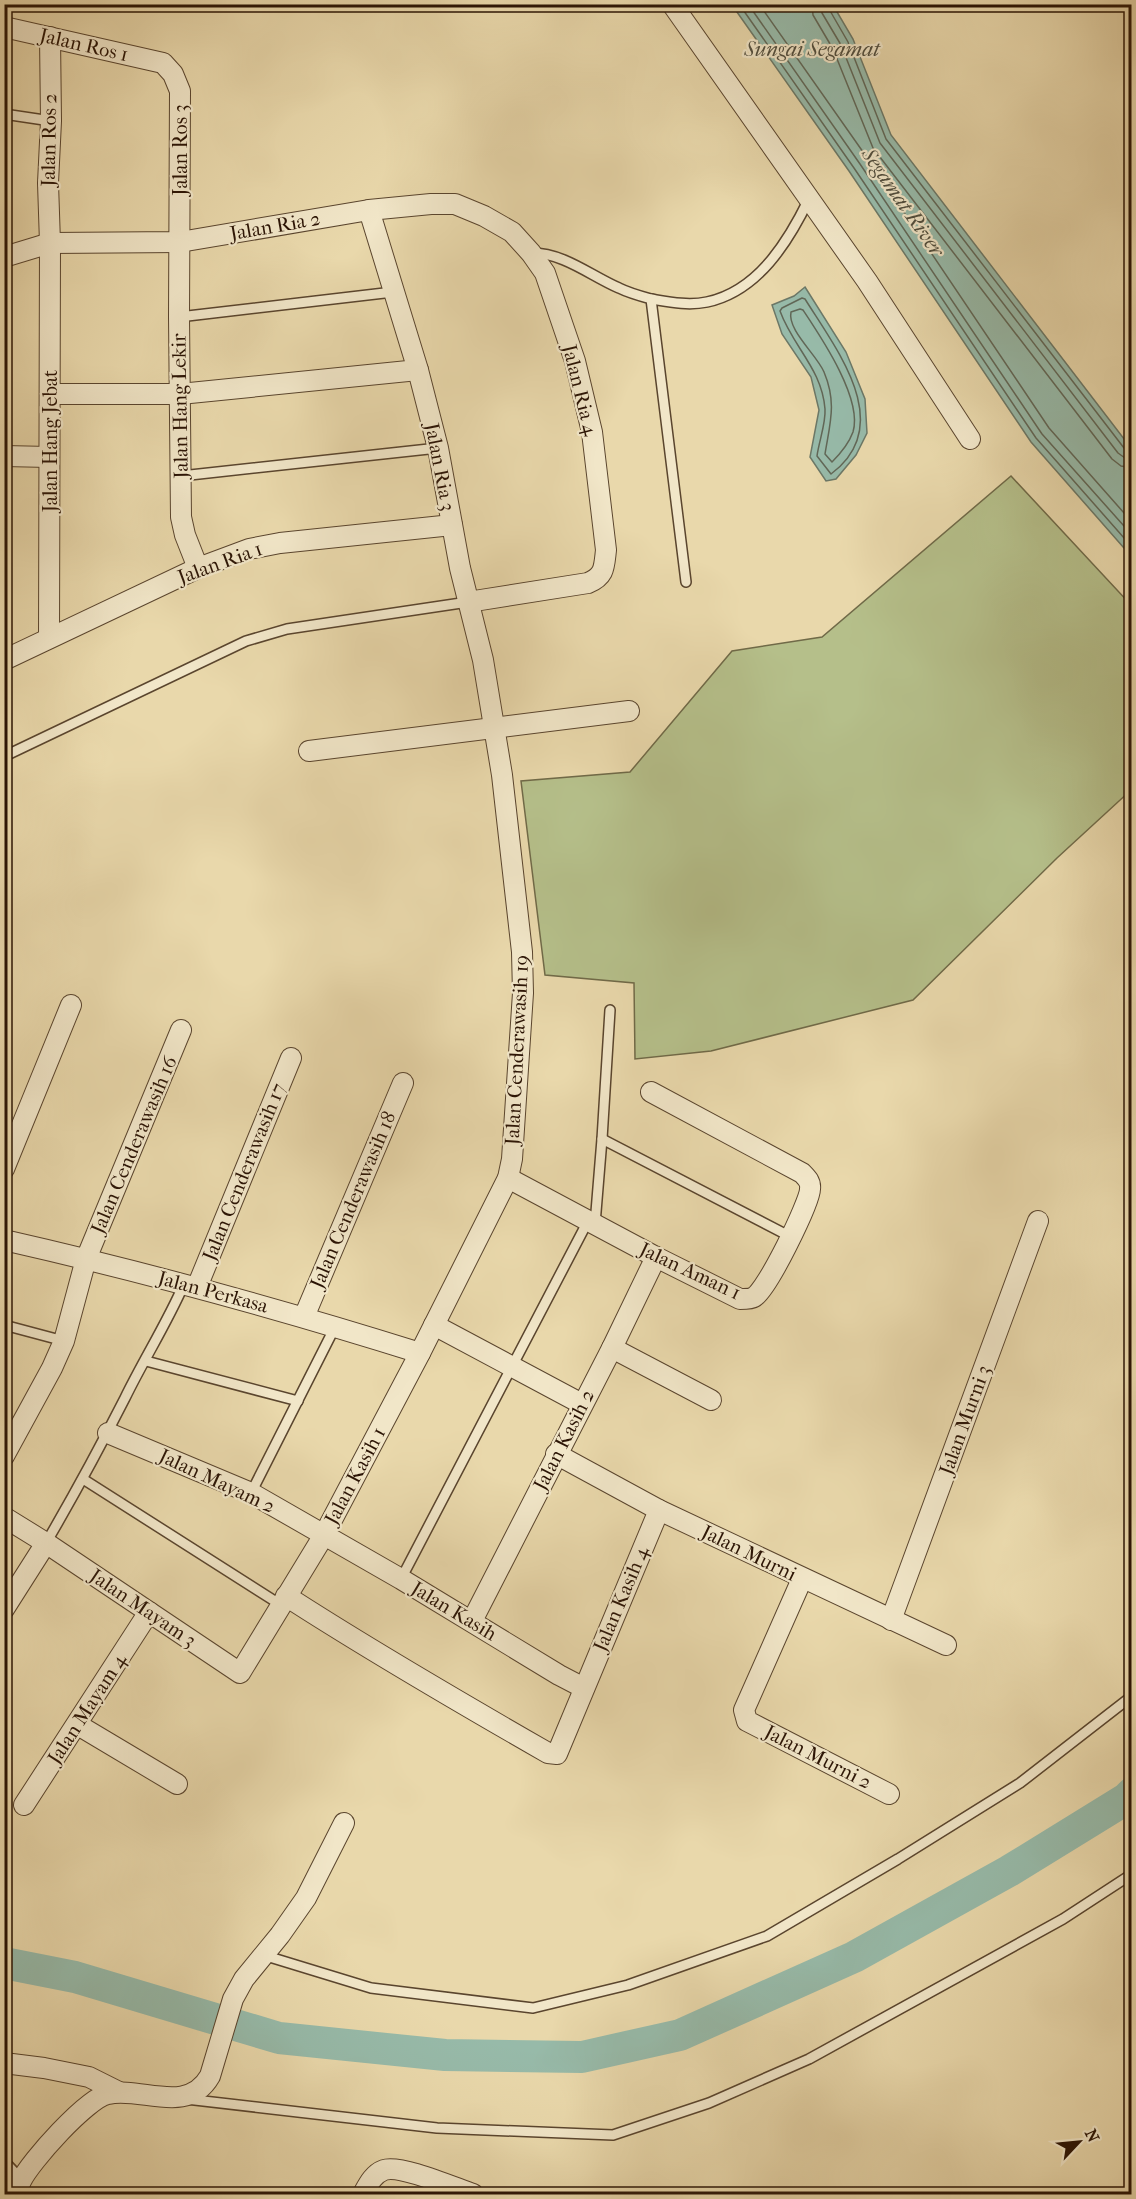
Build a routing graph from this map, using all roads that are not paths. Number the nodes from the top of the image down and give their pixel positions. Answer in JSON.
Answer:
{"nodes":[{"id":1,"x":672,"y":4,"type":"edge"},
{"id":2,"x":4,"y":27,"type":"edge"},
{"id":3,"x":50,"y":37,"type":"junction"},
{"id":4,"x":163,"y":63,"type":"joint"},
{"id":5,"x":4,"y":114,"type":"edge"},
{"id":6,"x":51,"y":121,"type":"junction"},
{"id":7,"x":809,"y":199,"type":"junction"},
{"id":8,"x":369,"y":210,"type":"junction"},
{"id":9,"x":180,"y":242,"type":"junction"},
{"id":10,"x":50,"y":243,"type":"junction"},
{"id":11,"x":531,"y":253,"type":"junction"},
{"id":12,"x":4,"y":257,"type":"edge"},
{"id":13,"x":393,"y":292,"type":"junction"},
{"id":14,"x":651,"y":299,"type":"junction"},
{"id":15,"x":179,"y":317,"type":"junction"},
{"id":16,"x":418,"y":370,"type":"junction"},
{"id":17,"x":50,"y":394,"type":"junction"},
{"id":18,"x":180,"y":394,"type":"junction"},
{"id":19,"x":970,"y":439,"type":"dead end"},
{"id":20,"x":438,"y":448,"type":"junction"},
{"id":21,"x":4,"y":456,"type":"edge"},
{"id":22,"x":49,"y":457,"type":"junction"},
{"id":23,"x":181,"y":476,"type":"junction"},
{"id":24,"x":452,"y":525,"type":"junction"},
{"id":25,"x":198,"y":568,"type":"junction"},
{"id":26,"x":686,"y":582,"type":"dead end"},
{"id":27,"x":468,"y":602,"type":"junction"},
{"id":28,"x":49,"y":638,"type":"junction"},
{"id":29,"x":4,"y":660,"type":"edge"},
{"id":30,"x":629,"y":711,"type":"dead end"},
{"id":31,"x":494,"y":728,"type":"junction"},
{"id":32,"x":309,"y":751,"type":"dead end"},
{"id":33,"x":7,"y":755,"type":"dead end"},
{"id":34,"x":71,"y":1005,"type":"dead end"},
{"id":35,"x":610,"y":1010,"type":"dead end"},
{"id":36,"x":181,"y":1030,"type":"dead end"},
{"id":37,"x":291,"y":1058,"type":"dead end"},
{"id":38,"x":403,"y":1083,"type":"dead end"},
{"id":39,"x":651,"y":1092,"type":"dead end"},
{"id":40,"x":602,"y":1139,"type":"junction"},
{"id":41,"x":4,"y":1170,"type":"edge"},
{"id":42,"x":508,"y":1178,"type":"junction"},
{"id":43,"x":1038,"y":1221,"type":"dead end"},
{"id":44,"x":591,"y":1223,"type":"junction"},
{"id":45,"x":791,"y":1237,"type":"junction"},
{"id":46,"x":4,"y":1240,"type":"edge"},
{"id":47,"x":656,"y":1257,"type":"junction"},
{"id":48,"x":86,"y":1259,"type":"junction"},
{"id":49,"x":190,"y":1286,"type":"junction"},
{"id":50,"x":304,"y":1317,"type":"junction"},
{"id":51,"x":434,"y":1324,"type":"junction"},
{"id":52,"x":4,"y":1325,"type":"edge"},
{"id":53,"x":336,"y":1326,"type":"junction"},
{"id":54,"x":64,"y":1341,"type":"junction"},
{"id":55,"x":612,"y":1348,"type":"junction"},
{"id":56,"x":420,"y":1353,"type":"junction"},
{"id":57,"x":146,"y":1361,"type":"junction"},
{"id":58,"x":513,"y":1366,"type":"junction"},
{"id":59,"x":711,"y":1400,"type":"dead end"},
{"id":60,"x":298,"y":1401,"type":"junction"},
{"id":61,"x":582,"y":1404,"type":"junction"},
{"id":62,"x":108,"y":1433,"type":"junction"},
{"id":63,"x":556,"y":1454,"type":"junction"},
{"id":64,"x":4,"y":1456,"type":"edge"},
{"id":65,"x":83,"y":1479,"type":"junction"},
{"id":66,"x":251,"y":1493,"type":"junction"},
{"id":67,"x":659,"y":1510,"type":"junction"},
{"id":68,"x":4,"y":1517,"type":"edge"},
{"id":69,"x":324,"y":1535,"type":"junction"},
{"id":70,"x":46,"y":1543,"type":"junction"},
{"id":71,"x":401,"y":1579,"type":"junction"},
{"id":72,"x":802,"y":1579,"type":"junction"},
{"id":73,"x":7,"y":1600,"type":"edge"},
{"id":74,"x":283,"y":1600,"type":"junction"},
{"id":75,"x":149,"y":1612,"type":"junction"},
{"id":76,"x":891,"y":1620,"type":"junction"},
{"id":77,"x":472,"y":1622,"type":"junction"},
{"id":78,"x":946,"y":1645,"type":"dead end"},
{"id":79,"x":240,"y":1673,"type":"joint"},
{"id":80,"x":584,"y":1688,"type":"junction"},
{"id":81,"x":1131,"y":1696,"type":"edge"},
{"id":82,"x":78,"y":1725,"type":"junction"},
{"id":83,"x":177,"y":1784,"type":"dead end"},
{"id":84,"x":889,"y":1794,"type":"dead end"},
{"id":85,"x":24,"y":1806,"type":"dead end"},
{"id":86,"x":344,"y":1823,"type":"dead end"},
{"id":87,"x":1131,"y":1874,"type":"edge"},
{"id":88,"x":263,"y":1955,"type":"junction"},
{"id":89,"x":4,"y":2063,"type":"edge"},
{"id":90,"x":119,"y":2092,"type":"junction"},
{"id":91,"x":176,"y":2097,"type":"junction"},
{"id":92,"x":4,"y":2161,"type":"edge"},
{"id":93,"x":19,"y":2187,"type":"edge"},
{"id":94,"x":363,"y":2194,"type":"edge"},
{"id":95,"x":473,"y":2194,"type":"edge"}],
"edges":[{"from":1,"to":7,"type":"street"},
{"from":2,"to":3,"type":"street","name":"Jalan Ros 1"},
{"from":3,"to":4,"type":"street","name":"Jalan Ros 1"},
{"from":3,"to":6,"type":"street","name":"Jalan Ros 2"},
{"from":4,"to":9,"type":"street","name":"Jalan Ros 3"},
{"from":5,"to":6,"type":"lane"},
{"from":6,"to":10,"type":"street","name":"Jalan Ros 2"},
{"from":7,"to":14,"type":"lane"},
{"from":7,"to":19,"type":"street"},
{"from":8,"to":9,"type":"street","name":"Jalan Ria 2"},
{"from":8,"to":11,"type":"street","name":"Jalan Ria 4"},
{"from":8,"to":13,"type":"street","name":"Jalan Ria 3"},
{"from":9,"to":10,"type":"street","name":"Jalan Ria 2"},
{"from":9,"to":15,"type":"street","name":"Jalan Hang Lekir"},
{"from":10,"to":12,"type":"street","name":"Jalan Ria 2"},
{"from":10,"to":17,"type":"street","name":"Jalan Hang Jebat"},
{"from":11,"to":14,"type":"lane"},
{"from":11,"to":27,"type":"street","name":"Jalan Ria 4"},
{"from":13,"to":15,"type":"lane"},
{"from":13,"to":16,"type":"street","name":"Jalan Ria 3"},
{"from":14,"to":26,"type":"lane"},
{"from":15,"to":18,"type":"street","name":"Jalan Hang Lekir"},
{"from":16,"to":18,"type":"street"},
{"from":16,"to":20,"type":"street","name":"Jalan Ria 3"},
{"from":17,"to":18,"type":"street"},
{"from":17,"to":22,"type":"street","name":"Jalan Hang Jebat"},
{"from":18,"to":23,"type":"street","name":"Jalan Hang Lekir"},
{"from":20,"to":23,"type":"lane"},
{"from":20,"to":24,"type":"street","name":"Jalan Ria 3"},
{"from":21,"to":22,"type":"street"},
{"from":22,"to":28,"type":"street","name":"Jalan Hang Jebat"},
{"from":23,"to":25,"type":"street","name":"Jalan Hang Lekir"},
{"from":24,"to":25,"type":"street","name":"Jalan Ria 1"},
{"from":24,"to":27,"type":"street","name":"Jalan Ria 3"},
{"from":25,"to":28,"type":"street","name":"Jalan Ria 1"},
{"from":27,"to":31,"type":"street","name":"Jalan Ria 3"},
{"from":27,"to":33,"type":"lane"},
{"from":28,"to":29,"type":"street","name":"Jalan Ria 1"},
{"from":30,"to":31,"type":"street"},
{"from":31,"to":32,"type":"street"},
{"from":31,"to":42,"type":"street","name":"Jalan Cenderawasih 19"},
{"from":34,"to":41,"type":"street"},
{"from":35,"to":40,"type":"lane"},
{"from":36,"to":48,"type":"street","name":"Jalan Cenderawasih 16"},
{"from":37,"to":49,"type":"street","name":"Jalan Cenderawasih 17"},
{"from":38,"to":50,"type":"street","name":"Jalan Cenderawasih 18"},
{"from":39,"to":45,"type":"street","name":"Jalan Aman 1"},
{"from":40,"to":44,"type":"lane"},
{"from":40,"to":45,"type":"lane"},
{"from":42,"to":44,"type":"street","name":"Jalan Aman 1"},
{"from":42,"to":51,"type":"street","name":"Jalan Cenderawasih 19"},
{"from":43,"to":76,"type":"street","name":"Jalan Murni 3"},
{"from":44,"to":47,"type":"street","name":"Jalan Aman 1"},
{"from":44,"to":58,"type":"lane"},
{"from":45,"to":47,"type":"street","name":"Jalan Aman 1"},
{"from":46,"to":48,"type":"street","name":"Jalan Perkasa"},
{"from":47,"to":55,"type":"street","name":"Jalan Kasih 2"},
{"from":48,"to":49,"type":"street","name":"Jalan Perkasa"},
{"from":48,"to":54,"type":"street","name":"Jalan Cenderawasih 16"},
{"from":49,"to":50,"type":"street","name":"Jalan Perkasa"},
{"from":49,"to":57,"type":"lane"},
{"from":50,"to":53,"type":"street","name":"Jalan Perkasa"},
{"from":51,"to":56,"type":"street","name":"Jalan Cenderawasih 19"},
{"from":51,"to":58,"type":"street"},
{"from":52,"to":54,"type":"lane"},
{"from":53,"to":56,"type":"street","name":"Jalan Perkasa"},
{"from":53,"to":60,"type":"lane"},
{"from":54,"to":64,"type":"street","name":"Jalan Cenderawasih 16"},
{"from":55,"to":59,"type":"street"},
{"from":55,"to":61,"type":"street","name":"Jalan Kasih 2"},
{"from":56,"to":69,"type":"street","name":"Jalan Kasih 1"},
{"from":57,"to":60,"type":"lane"},
{"from":57,"to":62,"type":"lane"},
{"from":58,"to":61,"type":"street"},
{"from":58,"to":71,"type":"lane"},
{"from":60,"to":66,"type":"lane"},
{"from":61,"to":63,"type":"street","name":"Jalan Kasih 2"},
{"from":62,"to":65,"type":"lane"},
{"from":62,"to":66,"type":"street","name":"Jalan Mayam 2"},
{"from":63,"to":67,"type":"street","name":"Jalan Murni"},
{"from":63,"to":77,"type":"street","name":"Jalan Kasih 2"},
{"from":65,"to":70,"type":"lane"},
{"from":65,"to":74,"type":"lane"},
{"from":66,"to":69,"type":"street","name":"Jalan Mayam 2"},
{"from":67,"to":72,"type":"street","name":"Jalan Murni"},
{"from":67,"to":80,"type":"street","name":"Jalan Kasih 4"},
{"from":68,"to":70,"type":"street","name":"Jalan Mayam 3"},
{"from":69,"to":71,"type":"street","name":"Jalan Kasih"},
{"from":69,"to":74,"type":"street","name":"Jalan Kasih 1"},
{"from":70,"to":73,"type":"street"},
{"from":70,"to":75,"type":"street","name":"Jalan Mayam 3"},
{"from":71,"to":77,"type":"street","name":"Jalan Kasih"},
{"from":72,"to":76,"type":"street","name":"Jalan Murni"},
{"from":72,"to":84,"type":"street","name":"Jalan Murni 2"},
{"from":74,"to":79,"type":"street","name":"Jalan Kasih 1"},
{"from":74,"to":80,"type":"street","name":"Jalan Kasih 4"},
{"from":75,"to":79,"type":"street","name":"Jalan Mayam 3"},
{"from":75,"to":82,"type":"street","name":"Jalan Mayam 4"},
{"from":76,"to":78,"type":"street","name":"Jalan Murni"},
{"from":77,"to":80,"type":"street","name":"Jalan Kasih"},
{"from":81,"to":88,"type":"lane"},
{"from":82,"to":83,"type":"street"},
{"from":82,"to":85,"type":"street","name":"Jalan Mayam 4"},
{"from":86,"to":88,"type":"street"},
{"from":87,"to":91,"type":"lane"},
{"from":88,"to":91,"type":"street"},
{"from":89,"to":90,"type":"street"},
{"from":90,"to":91,"type":"street"},
{"from":90,"to":93,"type":"street"},
{"from":92,"to":93,"type":"lane"},
{"from":94,"to":95,"type":"street"}]}
